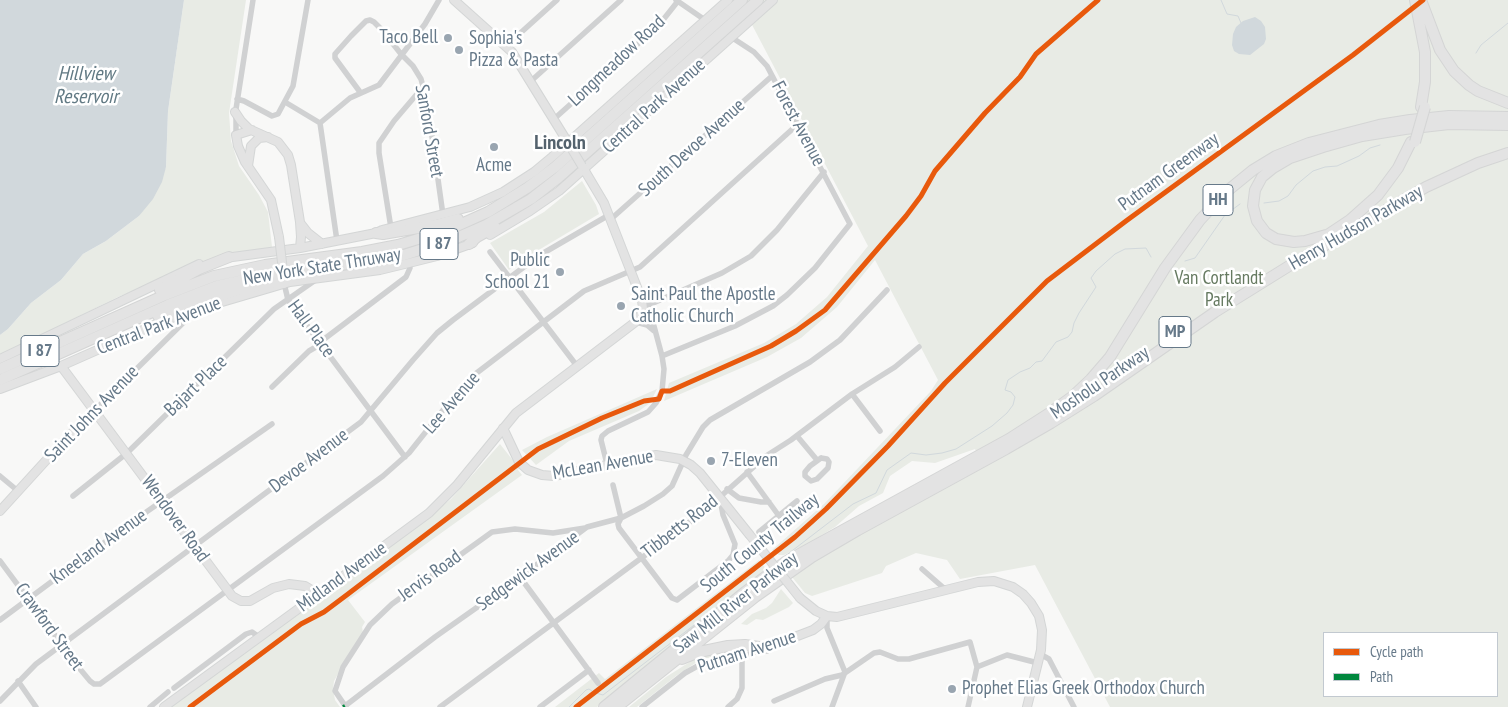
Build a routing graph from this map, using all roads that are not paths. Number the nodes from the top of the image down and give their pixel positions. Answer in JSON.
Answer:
{"nodes":[{"id":1,"x":253,"y":0,"type":"edge"},
{"id":2,"x":308,"y":0,"type":"edge"},
{"id":3,"x":439,"y":0,"type":"edge"},
{"id":4,"x":454,"y":0,"type":"edge"},
{"id":5,"x":557,"y":0,"type":"edge"},
{"id":6,"x":621,"y":0,"type":"edge"},
{"id":7,"x":728,"y":0,"type":"edge"},
{"id":8,"x":758,"y":0,"type":"edge"},
{"id":9,"x":773,"y":0,"type":"edge"},
{"id":10,"x":1415,"y":0,"type":"edge"},
{"id":11,"x":1421,"y":0,"type":"edge"},
{"id":12,"x":677,"y":1,"type":"edge"},
{"id":13,"x":740,"y":2,"type":"edge"},
{"id":14,"x":705,"y":20,"type":"junction"},
{"id":15,"x":731,"y":37,"type":"junction"},
{"id":16,"x":506,"y":46,"type":"junction"},
{"id":17,"x":401,"y":54,"type":"junction"},
{"id":18,"x":772,"y":76,"type":"junction"},
{"id":19,"x":531,"y":81,"type":"junction"},
{"id":20,"x":424,"y":87,"type":"junction"},
{"id":21,"x":360,"y":92,"type":"junction"},
{"id":22,"x":237,"y":100,"type":"junction"},
{"id":23,"x":285,"y":102,"type":"junction"},
{"id":24,"x":1508,"y":103,"type":"edge"},
{"id":25,"x":1423,"y":107,"type":"junction"},
{"id":26,"x":235,"y":112,"type":"junction"},
{"id":27,"x":1508,"y":117,"type":"edge"},
{"id":28,"x":554,"y":119,"type":"junction"},
{"id":29,"x":320,"y":123,"type":"junction"},
{"id":30,"x":798,"y":124,"type":"junction"},
{"id":31,"x":1508,"y":125,"type":"edge"},
{"id":32,"x":252,"y":130,"type":"junction"},
{"id":33,"x":268,"y":137,"type":"junction"},
{"id":34,"x":237,"y":138,"type":"junction"},
{"id":35,"x":254,"y":143,"type":"junction"},
{"id":36,"x":569,"y":144,"type":"junction"},
{"id":37,"x":1508,"y":153,"type":"edge"},
{"id":38,"x":248,"y":167,"type":"junction"},
{"id":39,"x":583,"y":167,"type":"junction"},
{"id":40,"x":824,"y":172,"type":"junction"},
{"id":41,"x":545,"y":189,"type":"junction"},
{"id":42,"x":488,"y":212,"type":"junction"},
{"id":43,"x":443,"y":215,"type":"junction"},
{"id":44,"x":610,"y":217,"type":"junction"},
{"id":45,"x":300,"y":222,"type":"junction"},
{"id":46,"x":391,"y":228,"type":"junction"},
{"id":47,"x":376,"y":233,"type":"junction"},
{"id":48,"x":1334,"y":236,"type":"junction"},
{"id":49,"x":337,"y":241,"type":"junction"},
{"id":50,"x":322,"y":244,"type":"junction"},
{"id":51,"x":469,"y":244,"type":"junction"},
{"id":52,"x":300,"y":248,"type":"junction"},
{"id":53,"x":490,"y":252,"type":"dead end"},
{"id":54,"x":229,"y":257,"type":"junction"},
{"id":55,"x":410,"y":263,"type":"junction"},
{"id":56,"x":631,"y":272,"type":"junction"},
{"id":57,"x":509,"y":276,"type":"junction"},
{"id":58,"x":320,"y":278,"type":"junction"},
{"id":59,"x":284,"y":281,"type":"junction"},
{"id":60,"x":887,"y":290,"type":"dead end"},
{"id":61,"x":288,"y":300,"type":"junction"},
{"id":62,"x":644,"y":307,"type":"junction"},
{"id":63,"x":187,"y":319,"type":"dead end"},
{"id":64,"x":544,"y":320,"type":"junction"},
{"id":65,"x":636,"y":322,"type":"junction"},
{"id":66,"x":655,"y":332,"type":"junction"},
{"id":67,"x":80,"y":333,"type":"junction"},
{"id":68,"x":88,"y":341,"type":"junction"},
{"id":69,"x":320,"y":344,"type":"junction"},
{"id":70,"x":919,"y":347,"type":"dead end"},
{"id":71,"x":662,"y":356,"type":"junction"},
{"id":72,"x":0,"y":359,"type":"edge"},
{"id":73,"x":61,"y":366,"type":"junction"},
{"id":74,"x":577,"y":366,"type":"junction"},
{"id":75,"x":0,"y":368,"type":"edge"},
{"id":76,"x":0,"y":380,"type":"edge"},
{"id":77,"x":272,"y":387,"type":"dead end"},
{"id":78,"x":0,"y":389,"type":"edge"},
{"id":79,"x":852,"y":394,"type":"junction"},
{"id":80,"x":95,"y":410,"type":"junction"},
{"id":81,"x":371,"y":412,"type":"junction"},
{"id":82,"x":272,"y":424,"type":"dead end"},
{"id":83,"x":503,"y":428,"type":"junction"},
{"id":84,"x":880,"y":431,"type":"dead end"},
{"id":85,"x":1020,"y":433,"type":"junction"},
{"id":86,"x":797,"y":436,"type":"junction"},
{"id":87,"x":127,"y":453,"type":"junction"},
{"id":88,"x":405,"y":457,"type":"junction"},
{"id":89,"x":983,"y":458,"type":"junction"},
{"id":90,"x":683,"y":460,"type":"junction"},
{"id":91,"x":817,"y":460,"type":"junction"},
{"id":92,"x":607,"y":464,"type":"junction"},
{"id":93,"x":746,"y":472,"type":"junction"},
{"id":94,"x":0,"y":476,"type":"edge"},
{"id":95,"x":613,"y":485,"type":"dead end"},
{"id":96,"x":728,"y":489,"type":"junction"},
{"id":97,"x":18,"y":491,"type":"junction"},
{"id":98,"x":73,"y":496,"type":"dead end"},
{"id":99,"x":719,"y":497,"type":"junction"},
{"id":100,"x":162,"y":501,"type":"junction"},
{"id":101,"x":797,"y":501,"type":"dead end"},
{"id":102,"x":769,"y":502,"type":"junction"},
{"id":103,"x":0,"y":511,"type":"edge"},
{"id":104,"x":779,"y":516,"type":"junction"},
{"id":105,"x":621,"y":518,"type":"junction"},
{"id":106,"x":587,"y":527,"type":"junction"},
{"id":107,"x":759,"y":532,"type":"dead end"},
{"id":108,"x":195,"y":546,"type":"junction"},
{"id":109,"x":641,"y":557,"type":"junction"},
{"id":110,"x":0,"y":561,"type":"edge"},
{"id":111,"x":922,"y":569,"type":"dead end"},
{"id":112,"x":520,"y":577,"type":"junction"},
{"id":113,"x":783,"y":577,"type":"junction"},
{"id":114,"x":228,"y":590,"type":"junction"},
{"id":115,"x":946,"y":590,"type":"junction"},
{"id":116,"x":318,"y":594,"type":"junction"},
{"id":117,"x":28,"y":599,"type":"junction"},
{"id":118,"x":827,"y":616,"type":"junction"},
{"id":119,"x":0,"y":620,"type":"edge"},
{"id":120,"x":554,"y":623,"type":"junction"},
{"id":121,"x":717,"y":627,"type":"junction"},
{"id":122,"x":259,"y":637,"type":"junction"},
{"id":123,"x":62,"y":645,"type":"junction"},
{"id":124,"x":724,"y":647,"type":"junction"},
{"id":125,"x":766,"y":648,"type":"junction"},
{"id":126,"x":1040,"y":654,"type":"junction"},
{"id":127,"x":742,"y":657,"type":"junction"},
{"id":128,"x":673,"y":662,"type":"junction"},
{"id":129,"x":1038,"y":663,"type":"junction"},
{"id":130,"x":977,"y":667,"type":"junction"},
{"id":131,"x":589,"y":670,"type":"junction"},
{"id":132,"x":845,"y":672,"type":"junction"},
{"id":133,"x":18,"y":681,"type":"junction"},
{"id":134,"x":103,"y":682,"type":"joint"},
{"id":135,"x":598,"y":683,"type":"dead end"},
{"id":136,"x":174,"y":688,"type":"dead end"},
{"id":137,"x":168,"y":692,"type":"dead end"},
{"id":138,"x":0,"y":701,"type":"edge"},
{"id":139,"x":774,"y":701,"type":"dead end"},
{"id":140,"x":345,"y":706,"type":"edge"},
{"id":141,"x":36,"y":707,"type":"edge"},
{"id":142,"x":150,"y":707,"type":"edge"},
{"id":143,"x":164,"y":707,"type":"edge"},
{"id":144,"x":440,"y":707,"type":"edge"},
{"id":145,"x":540,"y":707,"type":"edge"},
{"id":146,"x":604,"y":707,"type":"edge"},
{"id":147,"x":617,"y":707,"type":"edge"},
{"id":148,"x":642,"y":707,"type":"edge"},
{"id":149,"x":729,"y":707,"type":"edge"},
{"id":150,"x":832,"y":707,"type":"edge"},
{"id":151,"x":968,"y":707,"type":"edge"},
{"id":152,"x":1027,"y":707,"type":"edge"},
{"id":153,"x":1074,"y":707,"type":"edge"}],
"edges":[{"from":1,"to":22,"type":"street","name":"Hall Place"},
{"from":2,"to":23,"type":"street"},
{"from":3,"to":17,"type":"street"},
{"from":4,"to":16,"type":"street"},
{"from":5,"to":16,"type":"street"},
{"from":6,"to":19,"type":"street"},
{"from":7,"to":14,"type":"street","name":"Central Park Avenue"},
{"from":8,"to":41,"type":"highway","name":"New York State Thruway","number":"I 87"},
{"from":9,"to":15,"type":"street","name":"Central Park Avenue"},
{"from":10,"to":25,"type":"highway","name":"Mosholu Parkway","number":"MP"},
{"from":11,"to":24,"type":"highway"},
{"from":11,"to":25,"type":"highway","name":"Mosholu Parkway","number":"MP"},
{"from":12,"to":14,"type":"street"},
{"from":12,"to":28,"type":"street","name":"Longmeadow Road"},
{"from":13,"to":42,"type":"highway","name":"New York State Thruway","number":"I 87"},
{"from":14,"to":36,"type":"street","name":"Central Park Avenue"},
{"from":15,"to":18,"type":"street","name":"Forest Avenue"},
{"from":15,"to":39,"type":"street","name":"Central Park Avenue"},
{"from":16,"to":19,"type":"street"},
{"from":17,"to":20,"type":"street","name":"Sanford Street"},
{"from":17,"to":21,"type":"street"},
{"from":17,"to":21,"type":"street"},
{"from":18,"to":30,"type":"street","name":"Forest Avenue"},
{"from":18,"to":44,"type":"street","name":"South Devoe Avenue"},
{"from":19,"to":28,"type":"street"},
{"from":20,"to":43,"type":"street","name":"Sanford Street"},
{"from":20,"to":46,"type":"street"},
{"from":21,"to":29,"type":"street"},
{"from":22,"to":23,"type":"street"},
{"from":22,"to":26,"type":"street","name":"Hall Place"},
{"from":23,"to":29,"type":"street"},
{"from":25,"to":48,"type":"highway","name":"Mosholu Parkway","number":"MP"},
{"from":26,"to":32,"type":"street"},
{"from":26,"to":34,"type":"street","name":"Hall Place"},
{"from":27,"to":85,"type":"highway","number":"HH"},
{"from":28,"to":36,"type":"street"},
{"from":29,"to":49,"type":"street"},
{"from":30,"to":40,"type":"street","name":"Forest Avenue"},
{"from":30,"to":56,"type":"street","name":"Lee Avenue"},
{"from":31,"to":48,"type":"highway"},
{"from":32,"to":33,"type":"street"},
{"from":32,"to":34,"type":"street"},
{"from":33,"to":35,"type":"street"},
{"from":33,"to":45,"type":"street"},
{"from":34,"to":35,"type":"street"},
{"from":34,"to":38,"type":"street","name":"Hall Place"},
{"from":35,"to":38,"type":"street"},
{"from":36,"to":39,"type":"street","bridge":true},
{"from":36,"to":43,"type":"street","name":"Central Park Avenue"},
{"from":37,"to":48,"type":"highway","name":"Henry Hudson Parkway"},
{"from":38,"to":59,"type":"street","name":"Hall Place","bridge":true},
{"from":39,"to":44,"type":"street"},
{"from":39,"to":51,"type":"street","name":"Central Park Avenue"},
{"from":40,"to":62,"type":"street"},
{"from":40,"to":71,"type":"street","name":"Forest Avenue"},
{"from":41,"to":51,"type":"highway"},
{"from":41,"to":68,"type":"highway","name":"New York State Thruway","number":"I 87"},
{"from":42,"to":47,"type":"highway"},
{"from":42,"to":67,"type":"highway","name":"New York State Thruway","number":"I 87"},
{"from":43,"to":46,"type":"street","name":"Central Park Avenue"},
{"from":44,"to":56,"type":"street"},
{"from":44,"to":57,"type":"street","name":"Devoe Avenue"},
{"from":45,"to":50,"type":"street"},
{"from":45,"to":52,"type":"street"},
{"from":46,"to":47,"type":"street","name":"Central Park Avenue"},
{"from":47,"to":49,"type":"street","name":"Central Park Avenue"},
{"from":48,"to":85,"type":"highway","name":"Mosholu Parkway","number":"MP"},
{"from":48,"to":89,"type":"highway","name":"Henry Hudson Parkway"},
{"from":49,"to":50,"type":"street","name":"Central Park Avenue"},
{"from":50,"to":52,"type":"street","name":"Central Park Avenue"},
{"from":51,"to":55,"type":"street","name":"Central Park Avenue"},
{"from":52,"to":54,"type":"street","name":"Central Park Avenue"},
{"from":53,"to":57,"type":"street"},
{"from":54,"to":67,"type":"highway"},
{"from":54,"to":72,"type":"street","name":"Central Park Avenue"},
{"from":55,"to":58,"type":"street","name":"Central Park Avenue"},
{"from":55,"to":69,"type":"street"},
{"from":56,"to":62,"type":"street"},
{"from":56,"to":64,"type":"street","name":"Lee Avenue"},
{"from":57,"to":64,"type":"street"},
{"from":57,"to":81,"type":"street","name":"Devoe Avenue"},
{"from":58,"to":59,"type":"street","name":"Central Park Avenue"},
{"from":58,"to":61,"type":"street","name":"Bajart Place"},
{"from":59,"to":61,"type":"street","name":"Hall Place"},
{"from":59,"to":68,"type":"highway"},
{"from":59,"to":73,"type":"street","name":"Central Park Avenue"},
{"from":60,"to":90,"type":"street","name":"Sedgewick Avenue"},
{"from":61,"to":69,"type":"street","name":"Hall Place"},
{"from":61,"to":87,"type":"street","name":"Bajart Place"},
{"from":62,"to":65,"type":"street"},
{"from":62,"to":66,"type":"street"},
{"from":63,"to":80,"type":"street","name":"Saint Johns Avenue"},
{"from":64,"to":74,"type":"street"},
{"from":64,"to":88,"type":"street","name":"Lee Avenue"},
{"from":65,"to":66,"type":"street"},
{"from":65,"to":74,"type":"street"},
{"from":66,"to":71,"type":"street"},
{"from":67,"to":75,"type":"highway","name":"New York State Thruway","number":"I 87"},
{"from":68,"to":76,"type":"highway","name":"New York State Thruway","number":"I 87"},
{"from":69,"to":77,"type":"street"},
{"from":69,"to":81,"type":"street","name":"Hall Place"},
{"from":70,"to":79,"type":"street","name":"Tibbetts Road"},
{"from":71,"to":92,"type":"street"},
{"from":73,"to":78,"type":"street","name":"Central Park Avenue"},
{"from":73,"to":80,"type":"street","name":"Wendover Road"},
{"from":74,"to":83,"type":"street"},
{"from":79,"to":84,"type":"street"},
{"from":79,"to":86,"type":"street","name":"Tibbetts Road"},
{"from":80,"to":87,"type":"street","name":"Wendover Road"},
{"from":80,"to":97,"type":"street","name":"Saint Johns Avenue"},
{"from":81,"to":88,"type":"street","name":"Hall Place"},
{"from":81,"to":108,"type":"street","name":"Devoe Avenue"},
{"from":82,"to":100,"type":"street","name":"Kneeland Avenue"},
{"from":83,"to":92,"type":"street","name":"McLean Avenue"},
{"from":83,"to":116,"type":"street","name":"Midland Avenue"},
{"from":85,"to":89,"type":"highway","number":"HH"},
{"from":86,"to":91,"type":"street"},
{"from":86,"to":93,"type":"street","name":"Tibbetts Road"},
{"from":87,"to":98,"type":"street","name":"Bajart Place"},
{"from":87,"to":100,"type":"street","name":"Wendover Road"},
{"from":88,"to":114,"type":"street","name":"Lee Avenue"},
{"from":89,"to":113,"type":"highway","name":"Saw Mill River Parkway"},
{"from":89,"to":146,"type":"highway","name":"Saw Mill River Parkway"},
{"from":90,"to":92,"type":"street","name":"McLean Avenue"},
{"from":90,"to":99,"type":"street","name":"McLean Avenue"},
{"from":90,"to":105,"type":"street","name":"Sedgewick Avenue"},
{"from":91,"to":91,"type":"street"},
{"from":93,"to":96,"type":"street","name":"Tibbetts Road"},
{"from":93,"to":102,"type":"street"},
{"from":94,"to":97,"type":"street"},
{"from":95,"to":105,"type":"street"},
{"from":96,"to":99,"type":"street","name":"Tibbetts Road"},
{"from":96,"to":102,"type":"street"},
{"from":97,"to":103,"type":"street","name":"Saint Johns Avenue"},
{"from":99,"to":109,"type":"street","name":"Tibbetts Road"},
{"from":99,"to":109,"type":"street"},
{"from":99,"to":113,"type":"street","name":"McLean Avenue","bridge":true},
{"from":100,"to":108,"type":"street","name":"Wendover Road"},
{"from":100,"to":117,"type":"street","name":"Kneeland Avenue"},
{"from":101,"to":104,"type":"street"},
{"from":102,"to":104,"type":"street"},
{"from":104,"to":107,"type":"street"},
{"from":105,"to":106,"type":"street","name":"Sedgewick Avenue"},
{"from":105,"to":109,"type":"street"},
{"from":106,"to":112,"type":"street","name":"Sedgewick Avenue"},
{"from":106,"to":140,"type":"street","name":"Jervis Road"},
{"from":108,"to":114,"type":"street","name":"Wendover Road"},
{"from":108,"to":123,"type":"street","name":"Devoe Avenue"},
{"from":109,"to":120,"type":"street","name":"Tibbetts Road"},
{"from":110,"to":117,"type":"street","name":"Crawford Street"},
{"from":111,"to":115,"type":"street"},
{"from":112,"to":120,"type":"street"},
{"from":112,"to":140,"type":"street","name":"Sedgewick Avenue"},
{"from":113,"to":118,"type":"street","name":"McLean Avenue","bridge":true},
{"from":113,"to":121,"type":"highway","name":"Saw Mill River Parkway"},
{"from":114,"to":116,"type":"street","name":"Wendover Road"},
{"from":114,"to":134,"type":"street","name":"Lee Avenue"},
{"from":115,"to":118,"type":"street"},
{"from":115,"to":126,"type":"street"},
{"from":116,"to":122,"type":"street","name":"Midland Avenue"},
{"from":117,"to":119,"type":"street","name":"Kneeland Avenue"},
{"from":117,"to":123,"type":"street","name":"Crawford Street"},
{"from":118,"to":125,"type":"street","name":"Putnam Avenue"},
{"from":118,"to":132,"type":"street"},
{"from":120,"to":131,"type":"street"},
{"from":120,"to":144,"type":"street","name":"Tibbetts Road"},
{"from":121,"to":124,"type":"highway"},
{"from":121,"to":128,"type":"highway","name":"Saw Mill River Parkway"},
{"from":122,"to":136,"type":"street"},
{"from":122,"to":143,"type":"street","name":"Midland Avenue"},
{"from":123,"to":133,"type":"street","name":"Devoe Avenue"},
{"from":123,"to":134,"type":"street","name":"Crawford Street"},
{"from":124,"to":125,"type":"highway"},
{"from":124,"to":128,"type":"highway"},
{"from":125,"to":127,"type":"street","name":"Putnam Avenue"},
{"from":126,"to":129,"type":"street"},
{"from":126,"to":153,"type":"street"},
{"from":127,"to":148,"type":"street","name":"Putnam Avenue"},
{"from":127,"to":149,"type":"street"},
{"from":128,"to":147,"type":"highway","name":"Saw Mill River Parkway"},
{"from":129,"to":130,"type":"street"},
{"from":129,"to":152,"type":"street"},
{"from":130,"to":132,"type":"street"},
{"from":130,"to":151,"type":"street"},
{"from":131,"to":135,"type":"street"},
{"from":131,"to":145,"type":"street"},
{"from":132,"to":139,"type":"street"},
{"from":132,"to":150,"type":"street"},
{"from":133,"to":138,"type":"street","name":"Devoe Avenue"},
{"from":133,"to":141,"type":"street"},
{"from":137,"to":142,"type":"street"}]}
